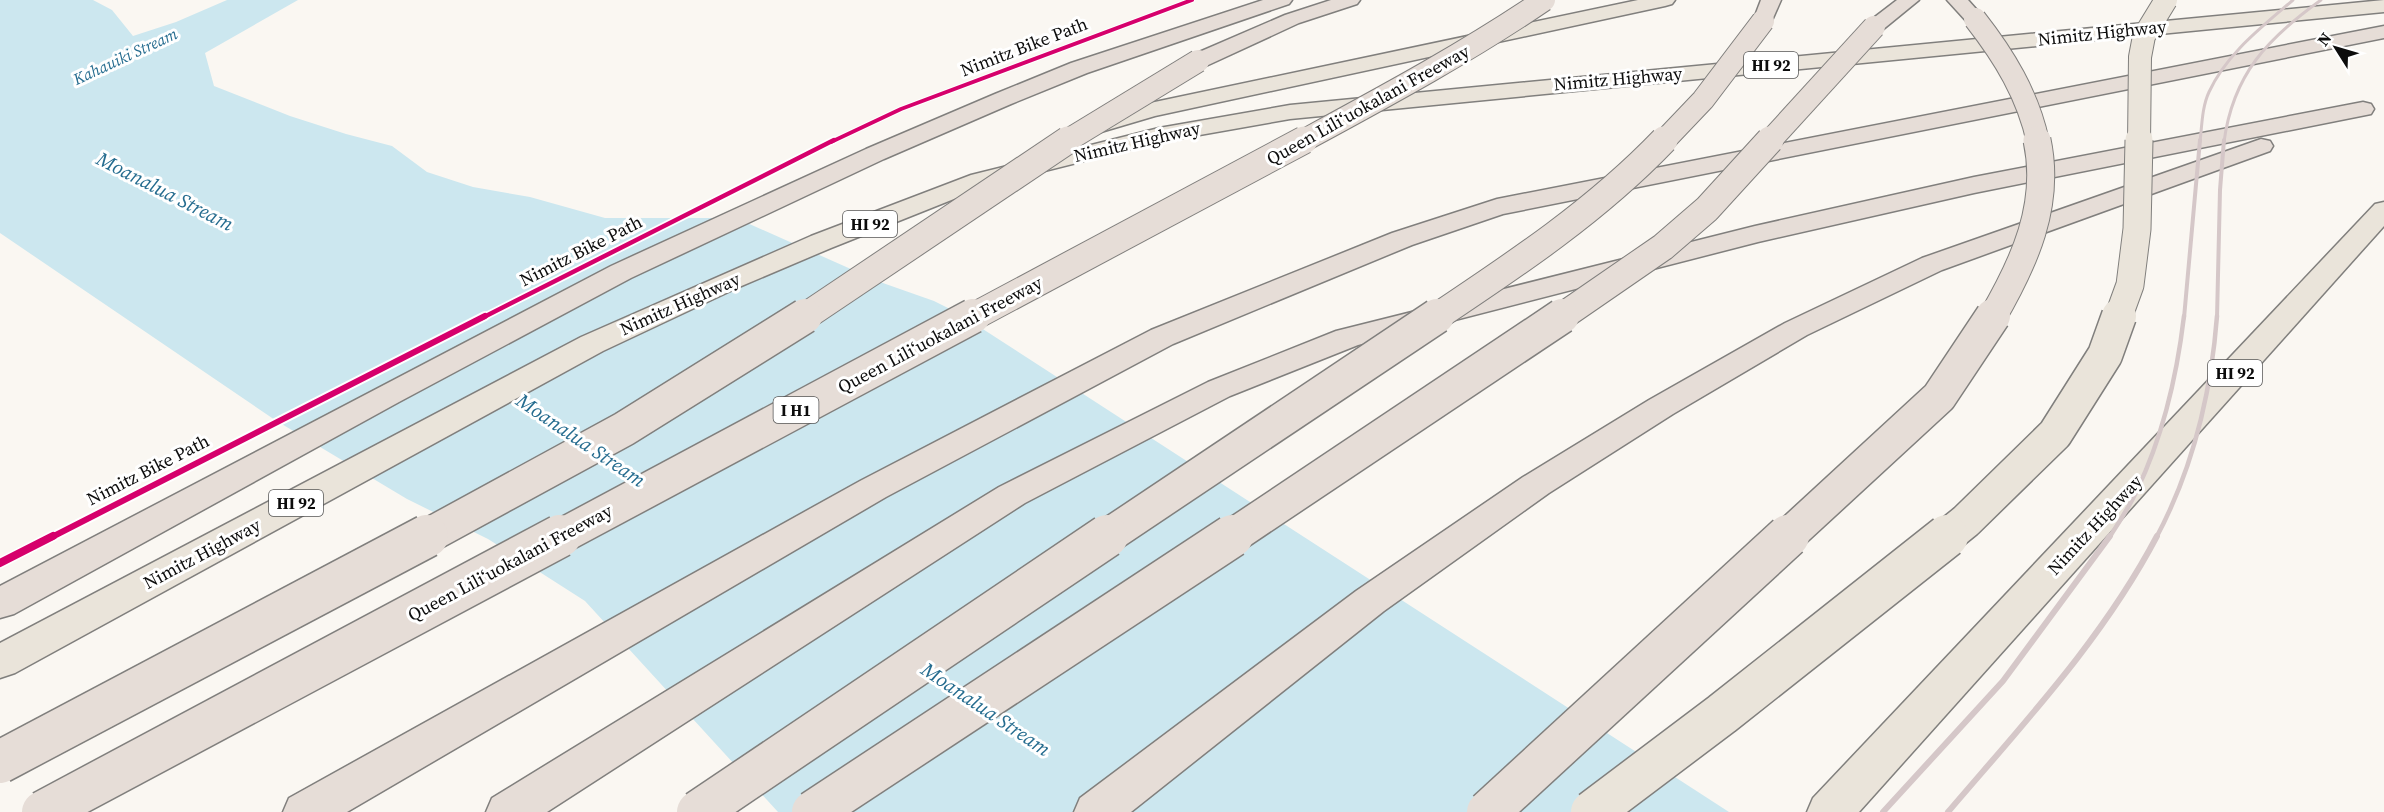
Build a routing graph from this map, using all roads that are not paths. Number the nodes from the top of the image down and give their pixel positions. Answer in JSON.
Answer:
{"nodes":[{"id":1,"x":1282,"y":0,"type":"edge"},
{"id":2,"x":1350,"y":0,"type":"edge"},
{"id":3,"x":1544,"y":0,"type":"edge"},
{"id":4,"x":1665,"y":0,"type":"edge"},
{"id":5,"x":1772,"y":0,"type":"edge"},
{"id":6,"x":1909,"y":0,"type":"edge"},
{"id":7,"x":1957,"y":0,"type":"edge"},
{"id":8,"x":2166,"y":0,"type":"edge"},
{"id":9,"x":2384,"y":6,"type":"edge"},
{"id":10,"x":2384,"y":32,"type":"edge"},
{"id":11,"x":2373,"y":106,"type":"edge"},
{"id":12,"x":1154,"y":122,"type":"junction"},
{"id":13,"x":2384,"y":210,"type":"edge"},
{"id":14,"x":0,"y":604,"type":"edge"},
{"id":15,"x":0,"y":662,"type":"edge"},
{"id":16,"x":0,"y":762,"type":"edge"},
{"id":17,"x":44,"y":812,"type":"edge"},
{"id":18,"x":306,"y":812,"type":"edge"},
{"id":19,"x":509,"y":812,"type":"edge"},
{"id":20,"x":699,"y":812,"type":"edge"},
{"id":21,"x":813,"y":812,"type":"edge"},
{"id":22,"x":1097,"y":812,"type":"edge"},
{"id":23,"x":1488,"y":812,"type":"edge"},
{"id":24,"x":1592,"y":812,"type":"edge"},
{"id":25,"x":1830,"y":812,"type":"edge"}],
"edges":[{"from":1,"to":14,"type":"highway"},
{"from":2,"to":16,"type":"highway","bridge":true},
{"from":3,"to":17,"type":"highway","name":"Queen Liliʻuokalani Freeway","number":"I H1","bridge":true},
{"from":4,"to":12,"type":"main road"},
{"from":5,"to":20,"type":"highway","bridge":true},
{"from":6,"to":21,"type":"highway","bridge":true},
{"from":7,"to":23,"type":"highway","bridge":true},
{"from":8,"to":24,"type":"main road","bridge":true},
{"from":9,"to":12,"type":"main road","name":"Nimitz Highway","number":"HI 92"},
{"from":10,"to":18,"type":"highway"},
{"from":11,"to":19,"type":"highway","bridge":true},
{"from":11,"to":22,"type":"highway","bridge":true},
{"from":12,"to":15,"type":"main road","name":"Nimitz Highway","number":"HI 92","bridge":true},
{"from":13,"to":25,"type":"main road","name":"Nimitz Highway","number":"HI 92"}]}
